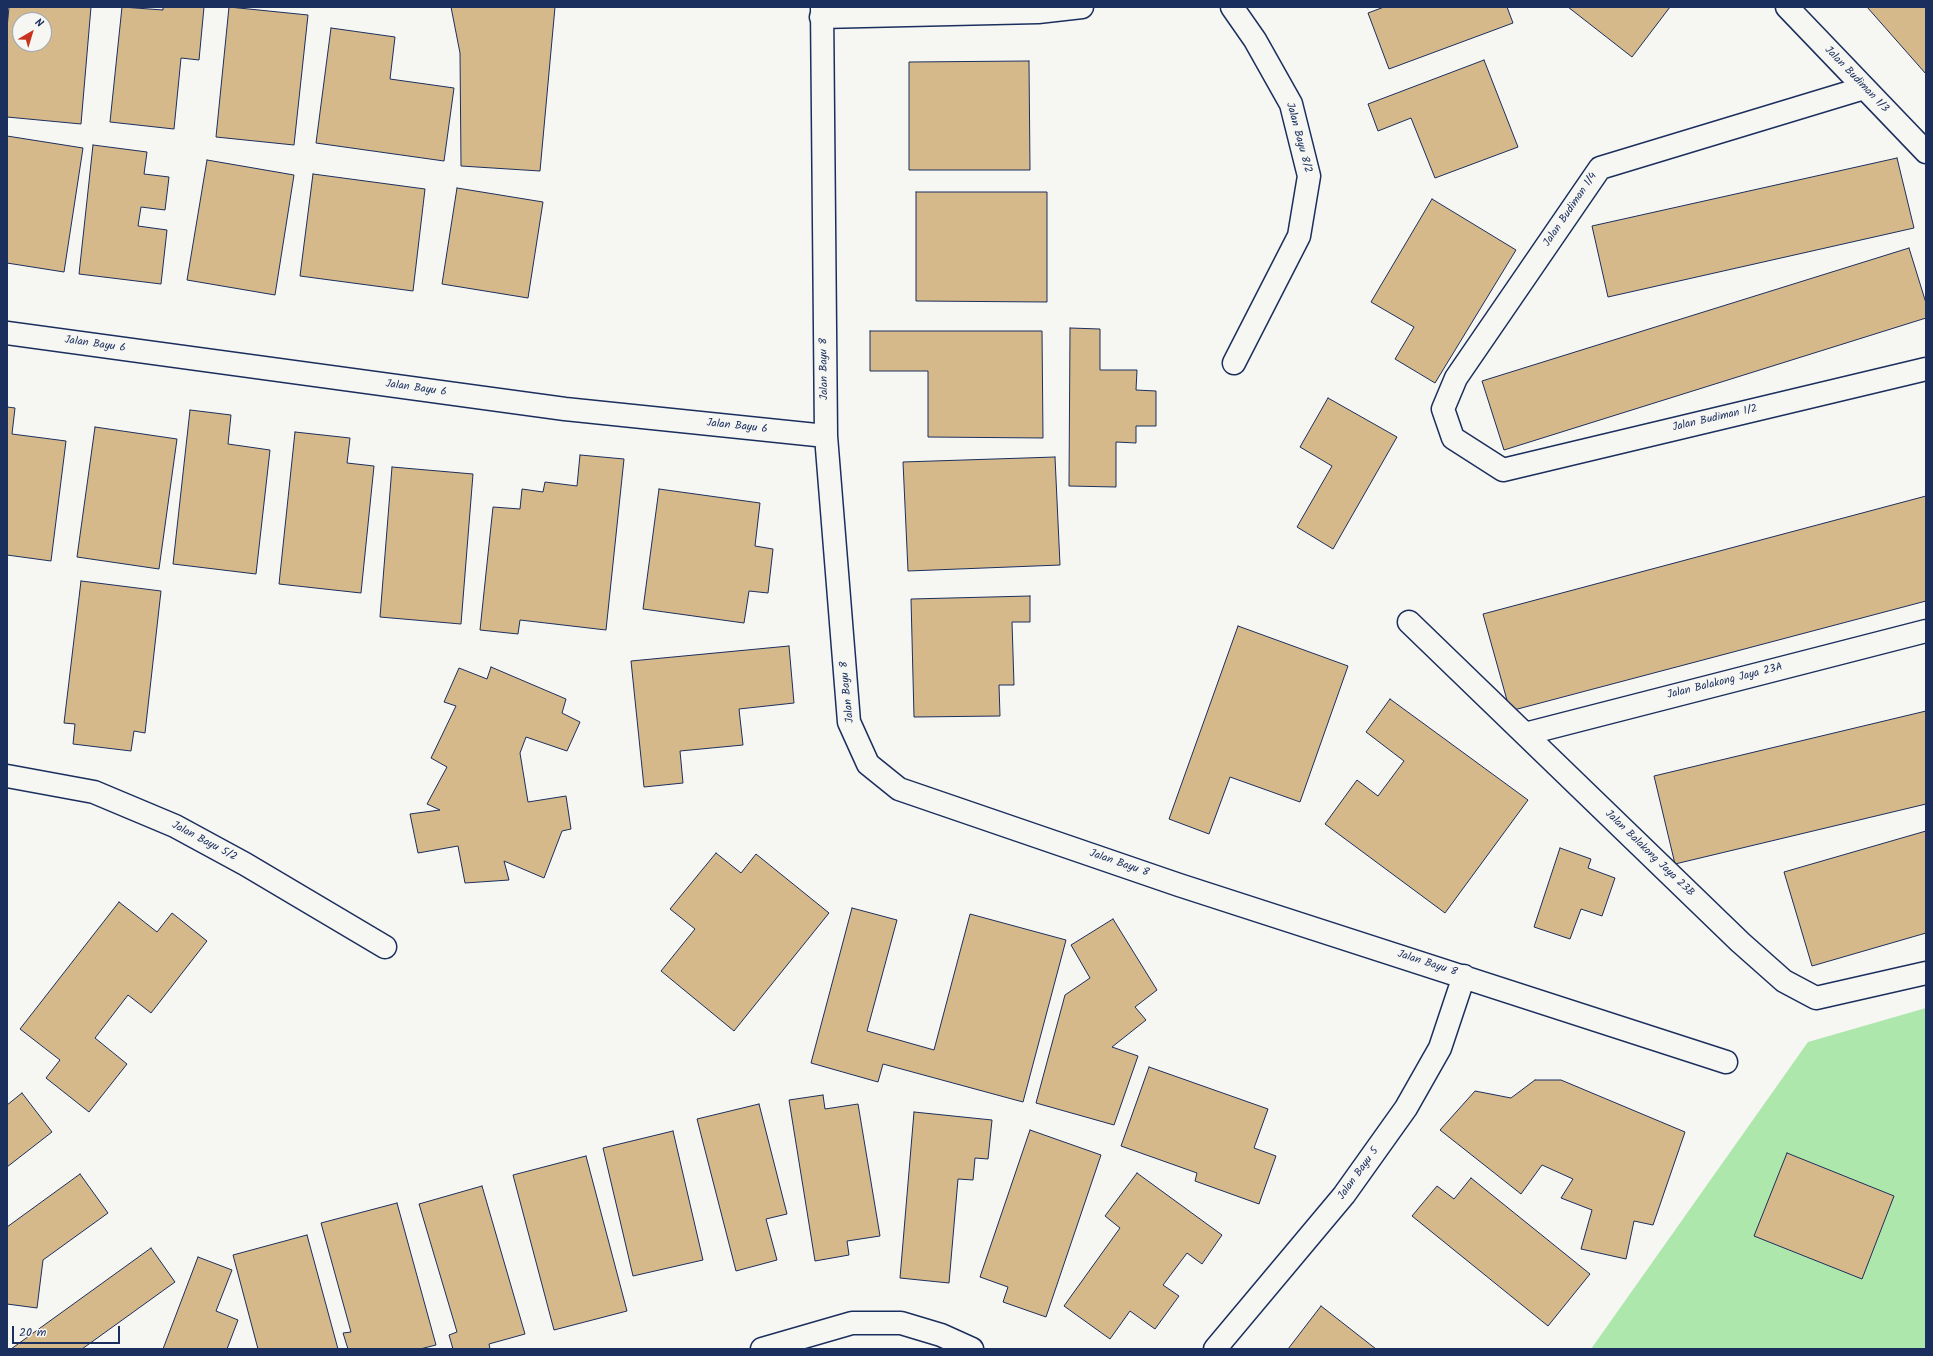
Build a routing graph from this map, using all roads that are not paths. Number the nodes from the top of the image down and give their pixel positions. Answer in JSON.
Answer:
{"nodes":[{"id":1,"x":1082,"y":7,"type":"edge"},
{"id":2,"x":1232,"y":7,"type":"edge"},
{"id":3,"x":1787,"y":7,"type":"edge"},
{"id":4,"x":822,"y":12,"type":"edge"},
{"id":5,"x":1864,"y":88,"type":"junction"},
{"id":6,"x":1926,"y":152,"type":"edge"},
{"id":7,"x":7,"y":333,"type":"edge"},
{"id":8,"x":1234,"y":363,"type":"dead end"},
{"id":9,"x":1926,"y":369,"type":"edge"},
{"id":10,"x":826,"y":436,"type":"junction"},
{"id":11,"x":1503,"y":470,"type":"joint"},
{"id":12,"x":1409,"y":622,"type":"dead end"},
{"id":13,"x":1926,"y":631,"type":"edge"},
{"id":14,"x":1525,"y":734,"type":"junction"},
{"id":15,"x":7,"y":776,"type":"edge"},
{"id":16,"x":385,"y":947,"type":"dead end"},
{"id":17,"x":1926,"y":973,"type":"edge"},
{"id":18,"x":1464,"y":976,"type":"junction"},
{"id":19,"x":1726,"y":1062,"type":"dead end"},
{"id":20,"x":762,"y":1349,"type":"edge"},
{"id":21,"x":972,"y":1349,"type":"edge"},
{"id":22,"x":1215,"y":1349,"type":"edge"}],
"edges":[{"from":1,"to":4,"type":"street"},
{"from":2,"to":8,"type":"street","name":"Jalan Bayu 8/2"},
{"from":3,"to":5,"type":"street","name":"Jalan Budiman 1/3"},
{"from":4,"to":10,"type":"street","name":"Jalan Bayu 8"},
{"from":5,"to":6,"type":"street","name":"Jalan Budiman 1/3"},
{"from":5,"to":11,"type":"street","name":"Jalan Budiman 1/4"},
{"from":7,"to":10,"type":"street","name":"Jalan Bayu 6"},
{"from":9,"to":11,"type":"street","name":"Jalan Budiman 1/2"},
{"from":10,"to":18,"type":"street","name":"Jalan Bayu 8"},
{"from":12,"to":14,"type":"street","name":"Jalan Balakong Jaya 23B"},
{"from":13,"to":14,"type":"street","name":"Jalan Balakong Jaya 23A"},
{"from":14,"to":17,"type":"street","name":"Jalan Balakong Jaya 23B"},
{"from":15,"to":16,"type":"street","name":"Jalan Bayu 5/2"},
{"from":18,"to":19,"type":"street","name":"Jalan Bayu 8"},
{"from":18,"to":22,"type":"street","name":"Jalan Bayu 5"},
{"from":20,"to":21,"type":"street"}]}
